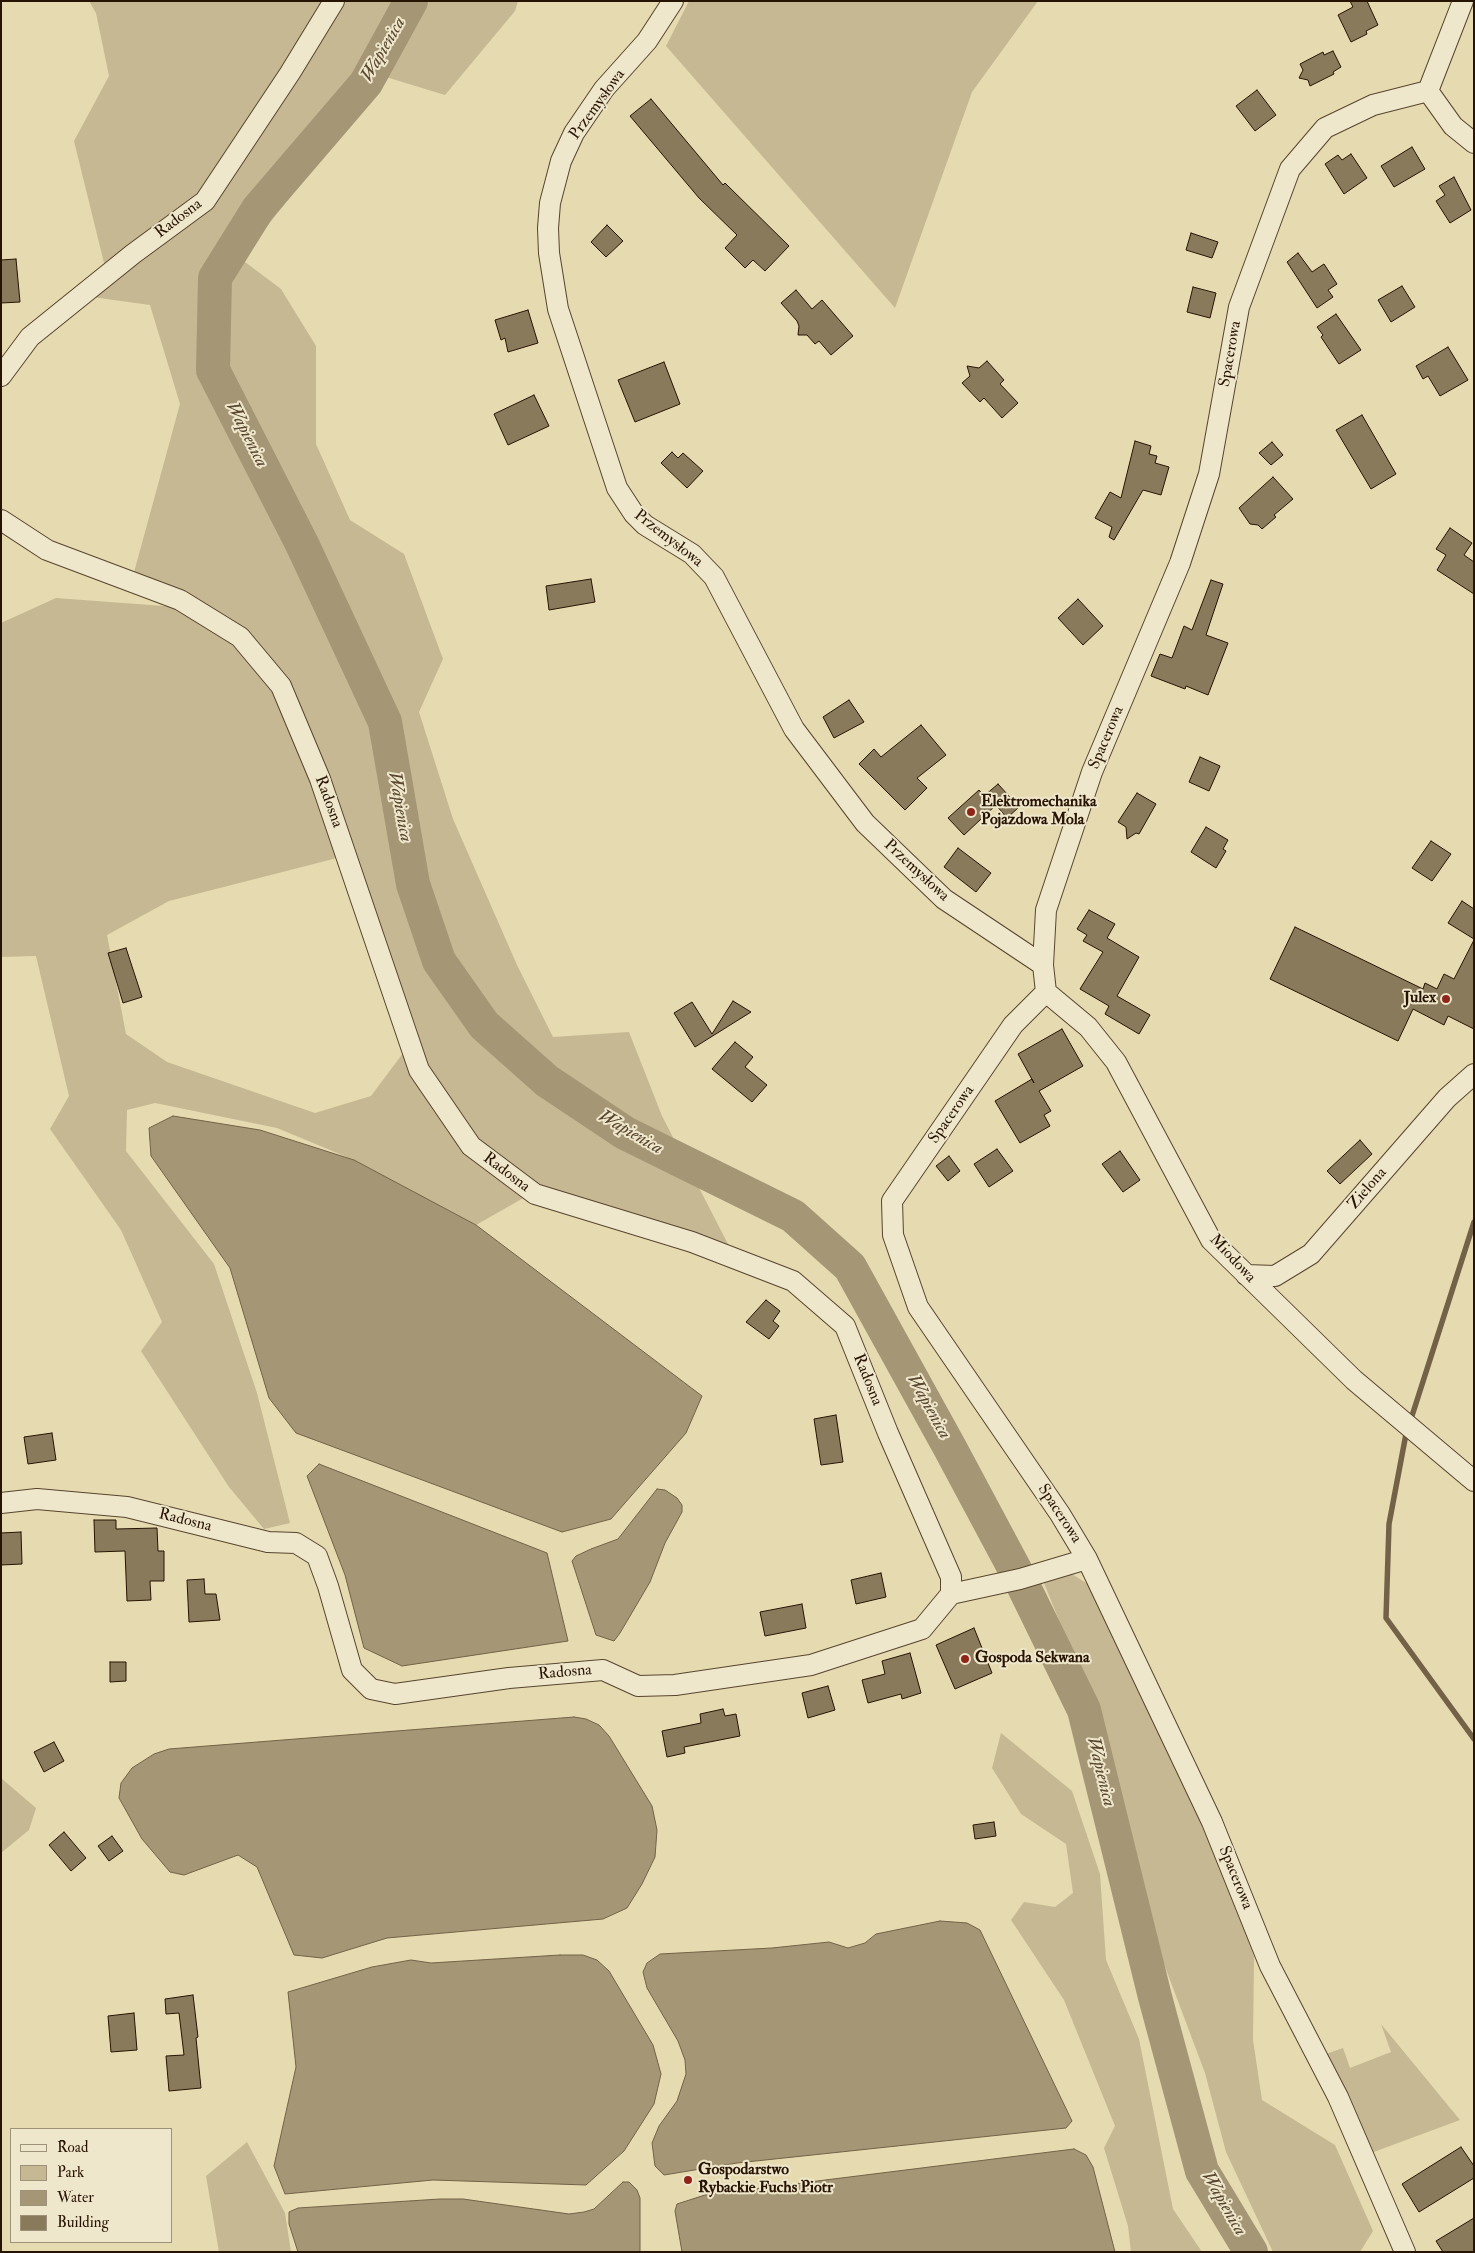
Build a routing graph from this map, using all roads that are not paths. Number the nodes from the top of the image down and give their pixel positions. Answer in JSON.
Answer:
{"nodes":[{"id":1,"x":334,"y":1,"type":"edge"},
{"id":2,"x":673,"y":1,"type":"edge"},
{"id":3,"x":1464,"y":1,"type":"edge"},
{"id":4,"x":1428,"y":91,"type":"junction"},
{"id":5,"x":1474,"y":143,"type":"edge"},
{"id":6,"x":1,"y":376,"type":"edge"},
{"id":7,"x":1,"y":520,"type":"edge"},
{"id":8,"x":1043,"y":965,"type":"junction"},
{"id":9,"x":1046,"y":992,"type":"junction"},
{"id":10,"x":1474,"y":1074,"type":"edge"},
{"id":11,"x":1246,"y":1275,"type":"junction"},
{"id":12,"x":1474,"y":1481,"type":"edge"},
{"id":13,"x":1,"y":1503,"type":"edge"},
{"id":14,"x":1087,"y":1559,"type":"junction"},
{"id":15,"x":951,"y":1594,"type":"junction"},
{"id":16,"x":1405,"y":2252,"type":"edge"}],
"edges":[{"from":1,"to":6,"type":"street","name":"Radosna"},
{"from":2,"to":8,"type":"street","name":"Przemysłowa"},
{"from":3,"to":4,"type":"street"},
{"from":4,"to":5,"type":"street"},
{"from":4,"to":8,"type":"street","name":"Spacerowa"},
{"from":7,"to":15,"type":"street","name":"Radosna"},
{"from":8,"to":9,"type":"street","name":"Spacerowa"},
{"from":9,"to":11,"type":"street","name":"Miodowa"},
{"from":9,"to":14,"type":"street","name":"Spacerowa"},
{"from":10,"to":11,"type":"street","name":"Zielona"},
{"from":11,"to":12,"type":"street","name":"Miodowa"},
{"from":13,"to":15,"type":"street","name":"Radosna"},
{"from":14,"to":15,"type":"street"},
{"from":14,"to":16,"type":"street","name":"Spacerowa"}]}
